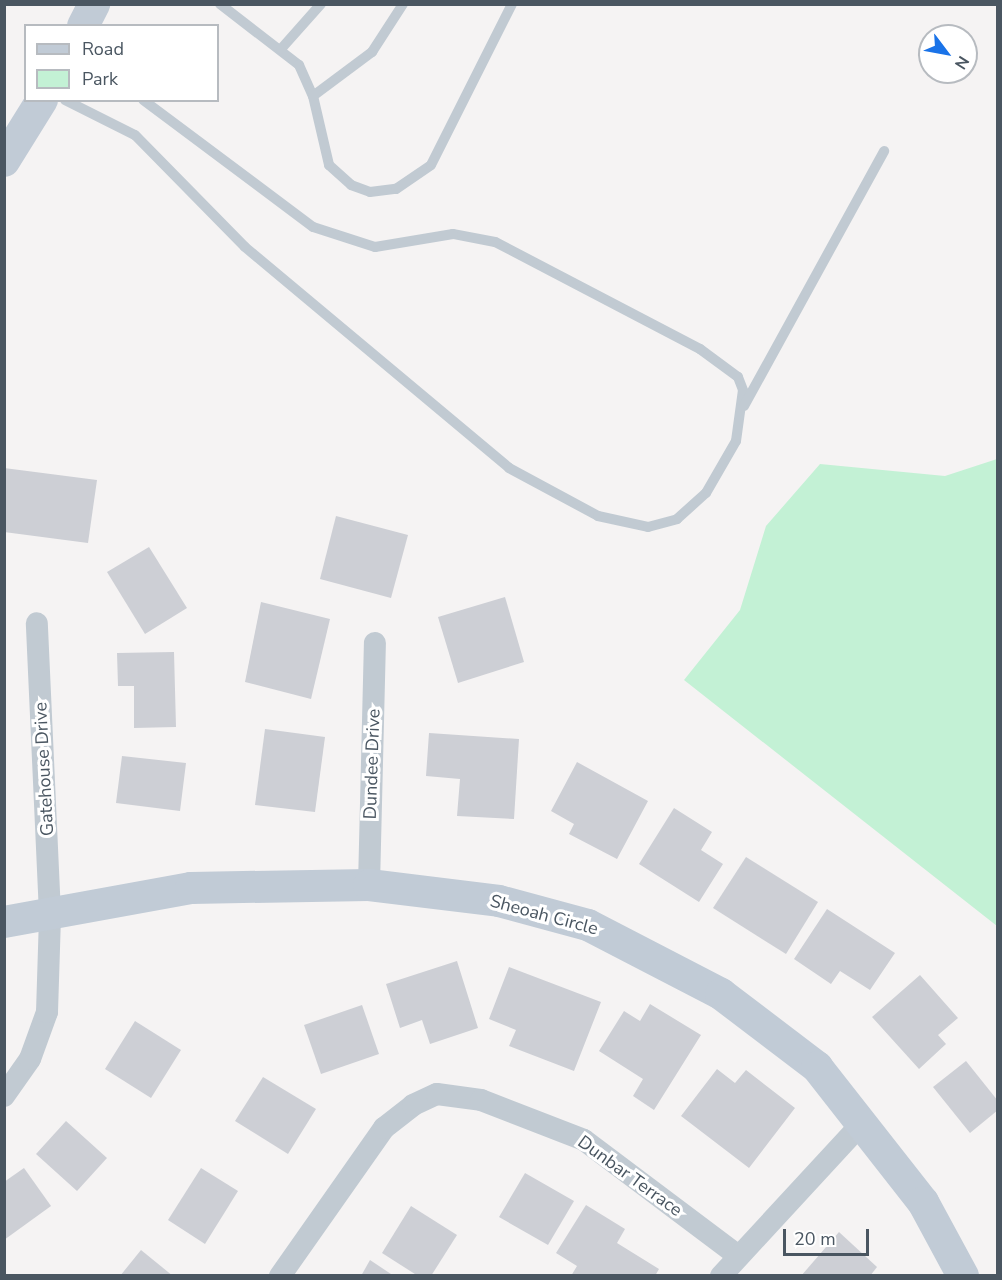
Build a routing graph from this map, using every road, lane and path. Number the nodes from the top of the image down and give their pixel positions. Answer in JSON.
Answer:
{"nodes":[{"id":1,"x":94,"y":4,"type":"edge"},
{"id":2,"x":220,"y":4,"type":"edge"},
{"id":3,"x":321,"y":4,"type":"edge"},
{"id":4,"x":403,"y":4,"type":"edge"},
{"id":5,"x":512,"y":4,"type":"edge"},
{"id":6,"x":85,"y":24,"type":"edge"},
{"id":7,"x":281,"y":49,"type":"junction"},
{"id":8,"x":313,"y":96,"type":"junction"},
{"id":9,"x":41,"y":102,"type":"edge"},
{"id":10,"x":69,"y":102,"type":"edge"},
{"id":11,"x":145,"y":102,"type":"edge"},
{"id":12,"x":884,"y":151,"type":"dead end"},
{"id":13,"x":4,"y":161,"type":"edge"},
{"id":14,"x":744,"y":407,"type":"junction"},
{"id":15,"x":38,"y":623,"type":"dead end"},
{"id":16,"x":375,"y":643,"type":"dead end"},
{"id":17,"x":369,"y":885,"type":"junction"},
{"id":18,"x":50,"y":914,"type":"junction"},
{"id":19,"x":4,"y":922,"type":"edge"},
{"id":20,"x":4,"y":938,"type":"edge"},
{"id":21,"x":4,"y":1096,"type":"edge"},
{"id":22,"x":862,"y":1123,"type":"junction"},
{"id":23,"x":737,"y":1255,"type":"junction"},
{"id":24,"x":280,"y":1275,"type":"edge"},
{"id":25,"x":721,"y":1275,"type":"edge"},
{"id":26,"x":963,"y":1275,"type":"edge"}],
"edges":[{"from":1,"to":6,"type":"street"},
{"from":2,"to":7,"type":"lane"},
{"from":3,"to":7,"type":"lane"},
{"from":4,"to":8,"type":"lane"},
{"from":5,"to":8,"type":"lane"},
{"from":7,"to":8,"type":"lane"},
{"from":9,"to":13,"type":"street"},
{"from":10,"to":14,"type":"lane"},
{"from":11,"to":14,"type":"lane"},
{"from":12,"to":14,"type":"lane"},
{"from":15,"to":18,"type":"street","name":"Gatehouse Drive"},
{"from":16,"to":17,"type":"street","name":"Dundee Drive"},
{"from":17,"to":18,"type":"street","name":"Sheoah Circle"},
{"from":17,"to":22,"type":"street","name":"Sheoah Circle"},
{"from":18,"to":19,"type":"street","name":"Sheoah Circle"},
{"from":18,"to":20,"type":"street","name":"Sheoah Circle"},
{"from":18,"to":21,"type":"street","name":"Gatehouse Drive"},
{"from":22,"to":23,"type":"street"},
{"from":22,"to":26,"type":"street","name":"Sheoah Circle"},
{"from":23,"to":24,"type":"street","name":"Dunbar Terrace"},
{"from":23,"to":25,"type":"street"}]}
